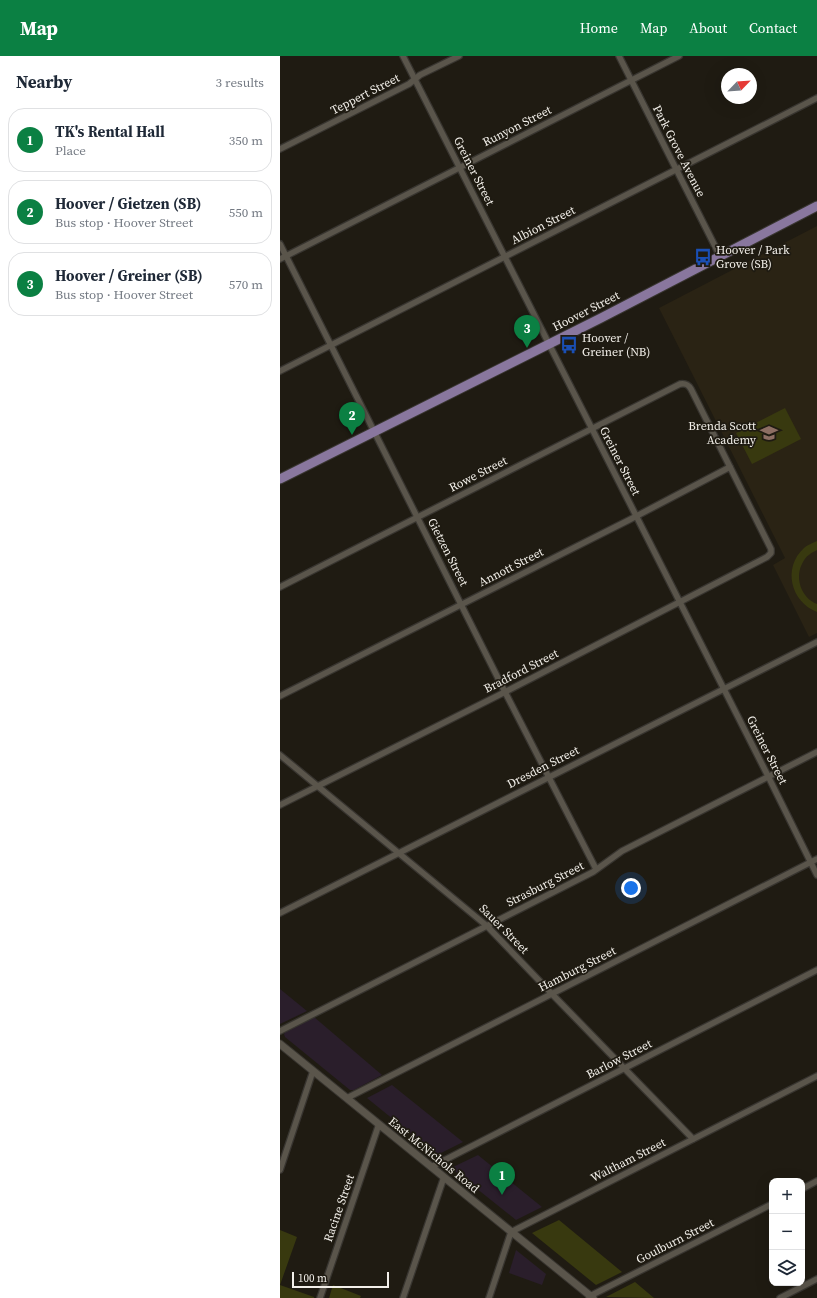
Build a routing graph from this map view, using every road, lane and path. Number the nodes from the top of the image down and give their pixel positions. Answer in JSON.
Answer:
{"nodes":[{"id":1,"x":403,"y":56,"type":"edge"},
{"id":2,"x":459,"y":56,"type":"edge"},
{"id":3,"x":619,"y":56,"type":"edge"},
{"id":4,"x":678,"y":56,"type":"edge"},
{"id":5,"x":415,"y":80,"type":"junction"},
{"id":6,"x":631,"y":80,"type":"junction"},
{"id":7,"x":817,"y":98,"type":"edge"},
{"id":8,"x":280,"y":149,"type":"edge"},
{"id":9,"x":460,"y":167,"type":"junction"},
{"id":10,"x":676,"y":169,"type":"junction"},
{"id":11,"x":817,"y":206,"type":"edge"},
{"id":12,"x":280,"y":244,"type":"edge"},
{"id":13,"x":286,"y":256,"type":"junction"},
{"id":14,"x":720,"y":256,"type":"junction"},
{"id":15,"x":505,"y":257,"type":"junction"},
{"id":16,"x":280,"y":259,"type":"edge"},
{"id":17,"x":549,"y":344,"type":"junction"},
{"id":18,"x":331,"y":345,"type":"junction"},
{"id":19,"x":280,"y":371,"type":"edge"},
{"id":20,"x":592,"y":429,"type":"junction"},
{"id":21,"x":375,"y":432,"type":"junction"},
{"id":22,"x":730,"y":467,"type":"junction"},
{"id":23,"x":280,"y":479,"type":"edge"},
{"id":24,"x":636,"y":516,"type":"junction"},
{"id":25,"x":418,"y":517,"type":"junction"},
{"id":26,"x":280,"y":587,"type":"edge"},
{"id":27,"x":679,"y":602,"type":"junction"},
{"id":28,"x":462,"y":605,"type":"junction"},
{"id":29,"x":817,"y":642,"type":"edge"},
{"id":30,"x":723,"y":689,"type":"junction"},
{"id":31,"x":505,"y":692,"type":"junction"},
{"id":32,"x":280,"y":696,"type":"edge"},
{"id":33,"x":817,"y":752,"type":"edge"},
{"id":34,"x":280,"y":755,"type":"edge"},
{"id":35,"x":768,"y":776,"type":"junction"},
{"id":36,"x":548,"y":777,"type":"junction"},
{"id":37,"x":318,"y":786,"type":"junction"},
{"id":38,"x":280,"y":805,"type":"edge"},
{"id":39,"x":400,"y":853,"type":"junction"},
{"id":40,"x":817,"y":859,"type":"edge"},
{"id":41,"x":811,"y":863,"type":"junction"},
{"id":42,"x":596,"y":869,"type":"junction"},
{"id":43,"x":817,"y":875,"type":"edge"},
{"id":44,"x":280,"y":914,"type":"edge"},
{"id":45,"x":488,"y":926,"type":"junction"},
{"id":46,"x":817,"y":970,"type":"edge"},
{"id":47,"x":552,"y":994,"type":"junction"},
{"id":48,"x":280,"y":1031,"type":"edge"},
{"id":49,"x":280,"y":1044,"type":"edge"},
{"id":50,"x":624,"y":1068,"type":"junction"},
{"id":51,"x":313,"y":1071,"type":"junction"},
{"id":52,"x":817,"y":1076,"type":"edge"},
{"id":53,"x":346,"y":1098,"type":"junction"},
{"id":54,"x":379,"y":1124,"type":"junction"},
{"id":55,"x":693,"y":1139,"type":"junction"},
{"id":56,"x":430,"y":1166,"type":"junction"},
{"id":57,"x":280,"y":1170,"type":"edge"},
{"id":58,"x":444,"y":1177,"type":"junction"},
{"id":59,"x":817,"y":1181,"type":"edge"},
{"id":60,"x":805,"y":1187,"type":"edge"},
{"id":61,"x":769,"y":1206,"type":"edge"},
{"id":62,"x":511,"y":1232,"type":"junction"},
{"id":63,"x":817,"y":1279,"type":"edge"},
{"id":64,"x":591,"y":1297,"type":"edge"},
{"id":65,"x":320,"y":1298,"type":"edge"},
{"id":66,"x":403,"y":1298,"type":"edge"},
{"id":67,"x":489,"y":1298,"type":"edge"},
{"id":68,"x":780,"y":1298,"type":"edge"}],
"edges":[{"from":1,"to":5,"type":"street","name":"Greiner Street"},
{"from":2,"to":5,"type":"street","name":"Teppert Street"},
{"from":3,"to":6,"type":"street","name":"Park Grove Avenue"},
{"from":4,"to":6,"type":"street","name":"Runyon Street"},
{"from":5,"to":8,"type":"street","name":"Teppert Street"},
{"from":5,"to":9,"type":"street","name":"Greiner Street"},
{"from":6,"to":9,"type":"street","name":"Runyon Street"},
{"from":6,"to":10,"type":"street","name":"Park Grove Avenue"},
{"from":7,"to":10,"type":"street","name":"Albion Street"},
{"from":9,"to":13,"type":"street","name":"Runyon Street"},
{"from":9,"to":15,"type":"street","name":"Greiner Street"},
{"from":10,"to":14,"type":"street","name":"Park Grove Avenue"},
{"from":10,"to":15,"type":"street","name":"Albion Street"},
{"from":11,"to":14,"type":"main road","name":"Hoover Street"},
{"from":12,"to":13,"type":"street","name":"Gietzen Street"},
{"from":13,"to":16,"type":"street","name":"Runyon Street"},
{"from":13,"to":18,"type":"street","name":"Gietzen Street"},
{"from":14,"to":17,"type":"main road","name":"Hoover Street"},
{"from":15,"to":17,"type":"street","name":"Greiner Street"},
{"from":15,"to":18,"type":"street","name":"Albion Street"},
{"from":17,"to":20,"type":"street","name":"Greiner Street"},
{"from":17,"to":21,"type":"main road","name":"Hoover Street"},
{"from":18,"to":19,"type":"street","name":"Albion Street"},
{"from":18,"to":21,"type":"street","name":"Gietzen Street"},
{"from":20,"to":22,"type":"street","name":"Rowe Street"},
{"from":20,"to":24,"type":"street","name":"Greiner Street"},
{"from":20,"to":25,"type":"street","name":"Rowe Street"},
{"from":21,"to":23,"type":"main road","name":"Hoover Street"},
{"from":21,"to":25,"type":"street","name":"Gietzen Street"},
{"from":22,"to":24,"type":"street","name":"Annott Street"},
{"from":22,"to":27,"type":"street","name":"Bradford Street"},
{"from":24,"to":27,"type":"street","name":"Greiner Street"},
{"from":24,"to":28,"type":"street","name":"Annott Street"},
{"from":25,"to":26,"type":"street","name":"Rowe Street"},
{"from":25,"to":28,"type":"street","name":"Gietzen Street"},
{"from":27,"to":30,"type":"street","name":"Greiner Street"},
{"from":27,"to":31,"type":"street","name":"Bradford Street"},
{"from":28,"to":31,"type":"street","name":"Gietzen Street"},
{"from":28,"to":32,"type":"street","name":"Annott Street"},
{"from":29,"to":30,"type":"street","name":"Dresden Street"},
{"from":30,"to":35,"type":"street","name":"Greiner Street"},
{"from":30,"to":36,"type":"street","name":"Dresden Street"},
{"from":31,"to":36,"type":"street","name":"Gietzen Street"},
{"from":31,"to":37,"type":"street","name":"Bradford Street"},
{"from":33,"to":35,"type":"street","name":"Strasburg Street"},
{"from":34,"to":37,"type":"street","name":"Sauer Street"},
{"from":35,"to":41,"type":"street","name":"Greiner Street"},
{"from":35,"to":42,"type":"street","name":"Strasburg Street"},
{"from":36,"to":39,"type":"street","name":"Dresden Street"},
{"from":36,"to":42,"type":"street","name":"Gietzen Street"},
{"from":37,"to":38,"type":"street","name":"Bradford Street"},
{"from":37,"to":39,"type":"street","name":"Sauer Street"},
{"from":39,"to":44,"type":"street","name":"Dresden Street"},
{"from":39,"to":45,"type":"street","name":"Sauer Street"},
{"from":40,"to":41,"type":"street","name":"Hamburg Street"},
{"from":41,"to":43,"type":"street","name":"Greiner Street"},
{"from":41,"to":47,"type":"street","name":"Hamburg Street"},
{"from":42,"to":45,"type":"street","name":"Strasburg Street"},
{"from":45,"to":47,"type":"street","name":"Sauer Street"},
{"from":45,"to":48,"type":"street","name":"Strasburg Street"},
{"from":46,"to":50,"type":"street","name":"Barlow Street"},
{"from":47,"to":50,"type":"street","name":"Sauer Street"},
{"from":47,"to":53,"type":"street","name":"Hamburg Street"},
{"from":49,"to":51,"type":"street","name":"East McNichols Road"},
{"from":50,"to":55,"type":"street","name":"Sauer Street"},
{"from":50,"to":56,"type":"street","name":"Barlow Street"},
{"from":51,"to":53,"type":"street","name":"East McNichols Road"},
{"from":51,"to":57,"type":"street"},
{"from":52,"to":55,"type":"street","name":"Waltham Street"},
{"from":53,"to":54,"type":"street","name":"East McNichols Road"},
{"from":54,"to":56,"type":"street","name":"East McNichols Road"},
{"from":54,"to":65,"type":"street","name":"Racine Street"},
{"from":55,"to":62,"type":"street","name":"Waltham Street"},
{"from":56,"to":58,"type":"street","name":"East McNichols Road"},
{"from":58,"to":62,"type":"street","name":"East McNichols Road"},
{"from":58,"to":66,"type":"street"},
{"from":59,"to":60,"type":"street"},
{"from":61,"to":64,"type":"street","name":"Goulburn Street"},
{"from":62,"to":64,"type":"street","name":"East McNichols Road"},
{"from":62,"to":67,"type":"street"},
{"from":63,"to":68,"type":"street"}]}
